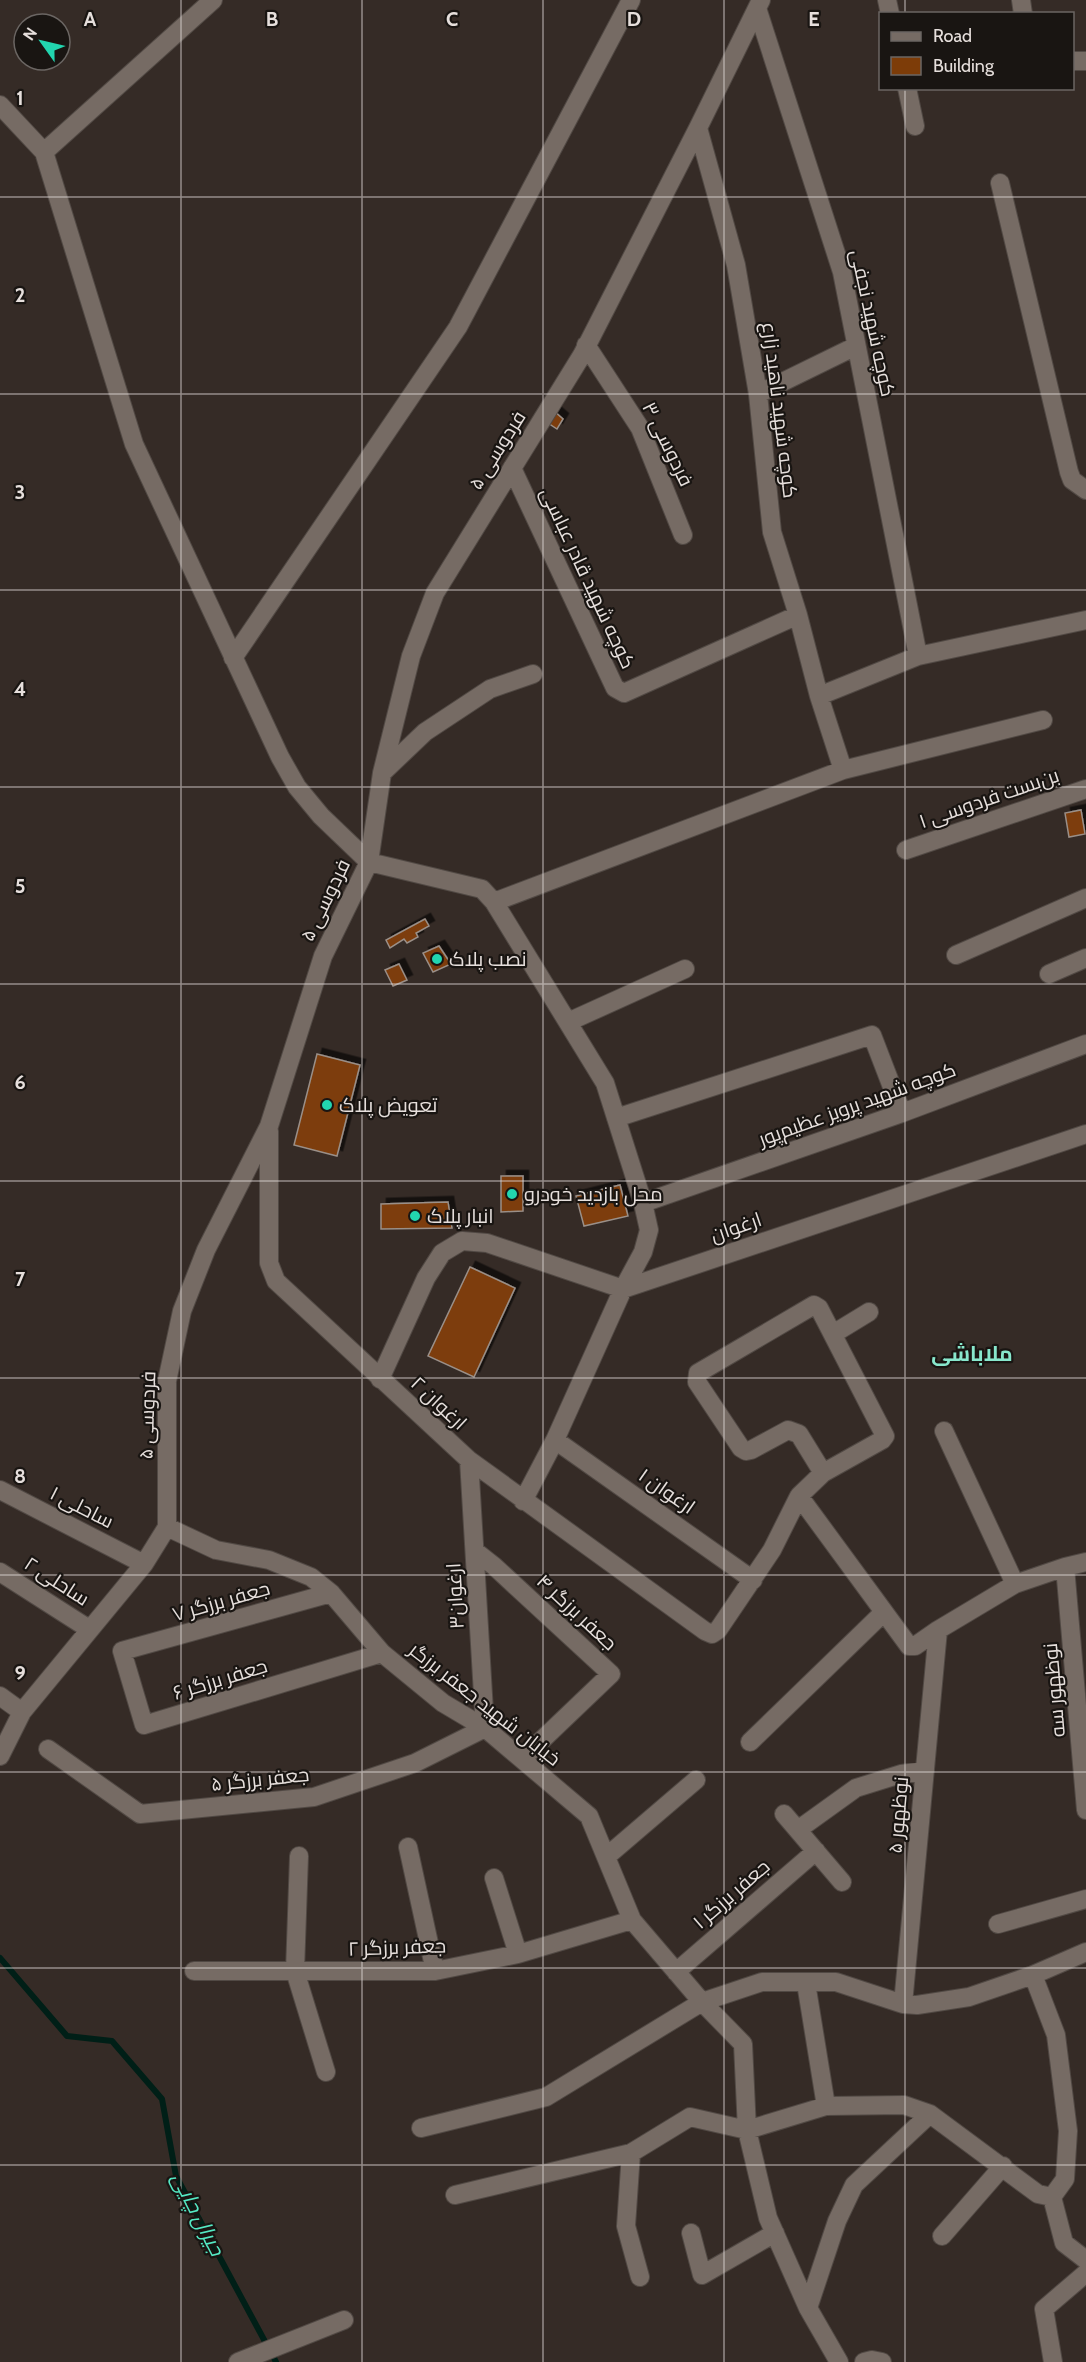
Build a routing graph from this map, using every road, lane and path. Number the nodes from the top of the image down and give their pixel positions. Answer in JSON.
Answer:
{"nodes":[{"id":1,"x":213,"y":0,"type":"edge"},
{"id":2,"x":631,"y":0,"type":"edge"},
{"id":3,"x":759,"y":4,"type":"edge"},
{"id":4,"x":907,"y":90,"type":"edge"},
{"id":5,"x":0,"y":105,"type":"edge"},
{"id":6,"x":915,"y":126,"type":"dead end"},
{"id":7,"x":698,"y":128,"type":"junction"},
{"id":8,"x":44,"y":152,"type":"junction"},
{"id":9,"x":1000,"y":183,"type":"dead end"},
{"id":10,"x":586,"y":345,"type":"junction"},
{"id":11,"x":856,"y":346,"type":"junction"},
{"id":12,"x":758,"y":394,"type":"junction"},
{"id":13,"x":512,"y":468,"type":"junction"},
{"id":14,"x":1086,"y":490,"type":"edge"},
{"id":15,"x":683,"y":535,"type":"dead end"},
{"id":16,"x":798,"y":615,"type":"junction"},
{"id":17,"x":1086,"y":620,"type":"edge"},
{"id":18,"x":918,"y":656,"type":"junction"},
{"id":19,"x":233,"y":658,"type":"junction"},
{"id":20,"x":533,"y":674,"type":"dead end"},
{"id":21,"x":819,"y":696,"type":"junction"},
{"id":22,"x":1043,"y":720,"type":"dead end"},
{"id":23,"x":843,"y":770,"type":"junction"},
{"id":24,"x":382,"y":773,"type":"junction"},
{"id":25,"x":1086,"y":789,"type":"edge"},
{"id":26,"x":906,"y":850,"type":"dead end"},
{"id":27,"x":369,"y":862,"type":"junction"},
{"id":28,"x":1086,"y":898,"type":"edge"},
{"id":29,"x":494,"y":902,"type":"junction"},
{"id":30,"x":956,"y":955,"type":"dead end"},
{"id":31,"x":1086,"y":958,"type":"edge"},
{"id":32,"x":685,"y":969,"type":"dead end"},
{"id":33,"x":1049,"y":974,"type":"dead end"},
{"id":34,"x":568,"y":1022,"type":"junction"},
{"id":35,"x":1086,"y":1044,"type":"edge"},
{"id":36,"x":902,"y":1113,"type":"junction"},
{"id":37,"x":616,"y":1118,"type":"junction"},
{"id":38,"x":269,"y":1126,"type":"junction"},
{"id":39,"x":1086,"y":1134,"type":"edge"},
{"id":40,"x":643,"y":1203,"type":"junction"},
{"id":41,"x":623,"y":1288,"type":"junction"},
{"id":42,"x":869,"y":1312,"type":"dead end"},
{"id":43,"x":833,"y":1334,"type":"junction"},
{"id":44,"x":380,"y":1379,"type":"junction"},
{"id":45,"x":944,"y":1431,"type":"dead end"},
{"id":46,"x":555,"y":1440,"type":"junction"},
{"id":47,"x":469,"y":1460,"type":"junction"},
{"id":48,"x":823,"y":1473,"type":"junction"},
{"id":49,"x":0,"y":1491,"type":"edge"},
{"id":50,"x":799,"y":1496,"type":"junction"},
{"id":51,"x":523,"y":1501,"type":"junction"},
{"id":52,"x":168,"y":1527,"type":"junction"},
{"id":53,"x":475,"y":1551,"type":"junction"},
{"id":54,"x":1086,"y":1562,"type":"edge"},
{"id":55,"x":144,"y":1564,"type":"junction"},
{"id":56,"x":1065,"y":1566,"type":"junction"},
{"id":57,"x":0,"y":1572,"type":"edge"},
{"id":58,"x":753,"y":1580,"type":"junction"},
{"id":59,"x":1015,"y":1584,"type":"junction"},
{"id":60,"x":331,"y":1593,"type":"junction"},
{"id":61,"x":884,"y":1612,"type":"junction"},
{"id":62,"x":89,"y":1629,"type":"junction"},
{"id":63,"x":938,"y":1630,"type":"junction"},
{"id":64,"x":1080,"y":1649,"type":"edge"},
{"id":65,"x":122,"y":1651,"type":"joint"},
{"id":66,"x":382,"y":1653,"type":"junction"},
{"id":67,"x":0,"y":1696,"type":"edge"},
{"id":68,"x":22,"y":1712,"type":"junction"},
{"id":69,"x":485,"y":1728,"type":"junction"},
{"id":70,"x":750,"y":1742,"type":"dead end"},
{"id":71,"x":48,"y":1749,"type":"dead end"},
{"id":72,"x":0,"y":1756,"type":"edge"},
{"id":73,"x":522,"y":1759,"type":"junction"},
{"id":74,"x":925,"y":1771,"type":"junction"},
{"id":75,"x":696,"y":1780,"type":"dead end"},
{"id":76,"x":1086,"y":1810,"type":"edge"},
{"id":77,"x":784,"y":1814,"type":"dead end"},
{"id":78,"x":799,"y":1829,"type":"junction"},
{"id":79,"x":408,"y":1847,"type":"dead end"},
{"id":80,"x":816,"y":1851,"type":"junction"},
{"id":81,"x":299,"y":1856,"type":"dead end"},
{"id":82,"x":606,"y":1857,"type":"junction"},
{"id":83,"x":494,"y":1878,"type":"dead end"},
{"id":84,"x":842,"y":1882,"type":"dead end"},
{"id":85,"x":1086,"y":1899,"type":"edge"},
{"id":86,"x":632,"y":1920,"type":"junction"},
{"id":87,"x":998,"y":1924,"type":"dead end"},
{"id":88,"x":1086,"y":1952,"type":"edge"},
{"id":89,"x":518,"y":1954,"type":"junction"},
{"id":90,"x":194,"y":1971,"type":"dead end"},
{"id":91,"x":295,"y":1971,"type":"junction"},
{"id":92,"x":435,"y":1971,"type":"junction"},
{"id":93,"x":676,"y":1972,"type":"junction"},
{"id":94,"x":1033,"y":1975,"type":"junction"},
{"id":95,"x":806,"y":1983,"type":"junction"},
{"id":96,"x":702,"y":2002,"type":"junction"},
{"id":97,"x":903,"y":2004,"type":"junction"},
{"id":98,"x":326,"y":2072,"type":"dead end"},
{"id":99,"x":826,"y":2106,"type":"junction"},
{"id":100,"x":930,"y":2114,"type":"junction"},
{"id":101,"x":421,"y":2128,"type":"dead end"},
{"id":102,"x":747,"y":2130,"type":"junction"},
{"id":103,"x":631,"y":2153,"type":"junction"},
{"id":104,"x":1003,"y":2166,"type":"junction"},
{"id":105,"x":455,"y":2195,"type":"dead end"},
{"id":106,"x":1052,"y":2197,"type":"junction"},
{"id":107,"x":691,"y":2233,"type":"dead end"},
{"id":108,"x":775,"y":2233,"type":"junction"},
{"id":109,"x":942,"y":2236,"type":"dead end"},
{"id":110,"x":1086,"y":2260,"type":"edge"},
{"id":111,"x":1086,"y":2273,"type":"edge"},
{"id":112,"x":640,"y":2277,"type":"dead end"},
{"id":113,"x":808,"y":2308,"type":"junction"},
{"id":114,"x":344,"y":2320,"type":"dead end"},
{"id":115,"x":238,"y":2362,"type":"edge"},
{"id":116,"x":839,"y":2362,"type":"edge"},
{"id":117,"x":864,"y":2362,"type":"edge"},
{"id":118,"x":882,"y":2362,"type":"edge"},
{"id":119,"x":1053,"y":2362,"type":"edge"}],
"edges":[{"from":1,"to":8,"type":"street"},
{"from":2,"to":19,"type":"street"},
{"from":3,"to":7,"type":"street","name":"فردوسی ۵"},
{"from":3,"to":11,"type":"street","name":"کوچه شهید نجفی"},
{"from":4,"to":6,"type":"street"},
{"from":5,"to":8,"type":"street"},
{"from":7,"to":10,"type":"street","name":"فردوسی ۵"},
{"from":7,"to":12,"type":"street","name":"کوچه شهید ناهید زارع"},
{"from":8,"to":19,"type":"street"},
{"from":9,"to":14,"type":"street"},
{"from":10,"to":13,"type":"street","name":"فردوسی ۵"},
{"from":10,"to":15,"type":"street","name":"فردوسی ۳"},
{"from":11,"to":12,"type":"street"},
{"from":11,"to":18,"type":"street","name":"کوچه شهید نجفی"},
{"from":12,"to":16,"type":"street","name":"کوچه شهید ناهید زارع"},
{"from":13,"to":16,"type":"street","name":"کوچه شهید قادر عباسی"},
{"from":13,"to":24,"type":"street","name":"فردوسی ۵"},
{"from":16,"to":21,"type":"street","name":"کوچه شهید ناهید زارع"},
{"from":17,"to":18,"type":"street"},
{"from":18,"to":21,"type":"street"},
{"from":19,"to":27,"type":"street"},
{"from":20,"to":24,"type":"street"},
{"from":21,"to":23,"type":"street","name":"کوچه شهید ناهید زارع"},
{"from":22,"to":23,"type":"street"},
{"from":23,"to":29,"type":"street"},
{"from":24,"to":27,"type":"street","name":"فردوسی ۵"},
{"from":25,"to":26,"type":"street","name":"بن‌بست فردوسی ۱"},
{"from":27,"to":29,"type":"street"},
{"from":27,"to":38,"type":"street","name":"فردوسی ۵"},
{"from":28,"to":30,"type":"street"},
{"from":29,"to":34,"type":"street"},
{"from":31,"to":33,"type":"street"},
{"from":32,"to":34,"type":"street"},
{"from":34,"to":37,"type":"street"},
{"from":35,"to":36,"type":"street","name":"کوچه شهید پرویز عظیم‌پور"},
{"from":36,"to":37,"type":"street"},
{"from":36,"to":40,"type":"street","name":"کوچه شهید پرویز عظیم‌پور"},
{"from":37,"to":40,"type":"street"},
{"from":38,"to":44,"type":"street","name":"ارغوان ۲"},
{"from":38,"to":52,"type":"street","name":"فردوسی ۵"},
{"from":39,"to":41,"type":"street","name":"ارغوان"},
{"from":40,"to":41,"type":"street"},
{"from":41,"to":44,"type":"street"},
{"from":41,"to":46,"type":"street"},
{"from":42,"to":43,"type":"street"},
{"from":43,"to":48,"type":"street"},
{"from":43,"to":48,"type":"street"},
{"from":44,"to":47,"type":"street","name":"ارغوان ۲"},
{"from":45,"to":59,"type":"street"},
{"from":46,"to":51,"type":"street"},
{"from":46,"to":58,"type":"street","name":"ارغوان ۱"},
{"from":47,"to":51,"type":"street","name":"ارغوان ۲"},
{"from":47,"to":53,"type":"street","name":"ارغوان۳"},
{"from":48,"to":50,"type":"street"},
{"from":49,"to":55,"type":"street","name":"ساحلی ۱"},
{"from":50,"to":58,"type":"street"},
{"from":50,"to":61,"type":"street"},
{"from":51,"to":58,"type":"street","name":"ارغوان ۲"},
{"from":52,"to":55,"type":"street"},
{"from":52,"to":60,"type":"street","name":"خیابان شهید جعفر برزگر"},
{"from":53,"to":69,"type":"street","name":"ارغوان۳"},
{"from":53,"to":73,"type":"street","name":"جعفر برزگر ۴"},
{"from":54,"to":56,"type":"street"},
{"from":55,"to":62,"type":"street"},
{"from":56,"to":59,"type":"street"},
{"from":56,"to":64,"type":"street","name":"نوظهور سه"},
{"from":57,"to":62,"type":"street","name":"ساحلی ۲"},
{"from":59,"to":63,"type":"street"},
{"from":60,"to":65,"type":"street","name":"جعفر برزگر ۷"},
{"from":60,"to":66,"type":"street","name":"خیابان شهید جعفر برزگر"},
{"from":61,"to":63,"type":"street"},
{"from":61,"to":70,"type":"street"},
{"from":62,"to":68,"type":"street"},
{"from":63,"to":74,"type":"street","name":"نوظهور ۵"},
{"from":64,"to":76,"type":"street","name":"نوظهور سه"},
{"from":65,"to":66,"type":"street","name":"جعفر برزگر ۶"},
{"from":66,"to":69,"type":"street","name":"خیابان شهید جعفر برزگر"},
{"from":67,"to":68,"type":"street"},
{"from":68,"to":72,"type":"street"},
{"from":69,"to":71,"type":"street","name":"جعفر برزگر ۵"},
{"from":69,"to":73,"type":"street","name":"خیابان شهید جعفر برزگر"},
{"from":73,"to":82,"type":"street","name":"خیابان شهید جعفر برزگر"},
{"from":74,"to":78,"type":"street"},
{"from":74,"to":97,"type":"street","name":"نوظهور ۵"},
{"from":75,"to":82,"type":"street"},
{"from":77,"to":78,"type":"street"},
{"from":78,"to":80,"type":"street"},
{"from":79,"to":92,"type":"street"},
{"from":80,"to":84,"type":"street"},
{"from":80,"to":93,"type":"street","name":"جعفر برزگر ۱"},
{"from":81,"to":91,"type":"street"},
{"from":82,"to":86,"type":"street","name":"خیابان شهید جعفر برزگر"},
{"from":83,"to":89,"type":"street"},
{"from":85,"to":87,"type":"street"},
{"from":86,"to":89,"type":"street","name":"جعفر برزگر ۲"},
{"from":86,"to":93,"type":"street","name":"خیابان شهید جعفر برزگر"},
{"from":88,"to":94,"type":"street"},
{"from":89,"to":92,"type":"street","name":"جعفر برزگر ۲"},
{"from":90,"to":91,"type":"street","name":"جعفر برزگر ۲"},
{"from":91,"to":92,"type":"street","name":"جعفر برزگر ۲"},
{"from":91,"to":98,"type":"street"},
{"from":93,"to":96,"type":"street","name":"خیابان شهید جعفر برزگر"},
{"from":94,"to":97,"type":"street"},
{"from":94,"to":106,"type":"street"},
{"from":95,"to":96,"type":"street"},
{"from":95,"to":97,"type":"street"},
{"from":95,"to":99,"type":"street"},
{"from":96,"to":101,"type":"street"},
{"from":96,"to":102,"type":"street","name":"خیابان شهید جعفر برزگر"},
{"from":99,"to":100,"type":"street"},
{"from":99,"to":102,"type":"street"},
{"from":100,"to":104,"type":"street"},
{"from":100,"to":113,"type":"street"},
{"from":102,"to":103,"type":"street"},
{"from":102,"to":108,"type":"street","name":"خیابان شهید جعفر برزگر"},
{"from":103,"to":105,"type":"street"},
{"from":103,"to":112,"type":"street"},
{"from":104,"to":106,"type":"street"},
{"from":104,"to":109,"type":"street"},
{"from":106,"to":110,"type":"street"},
{"from":107,"to":108,"type":"street"},
{"from":108,"to":113,"type":"street","name":"خیابان شهید جعفر برزگر"},
{"from":111,"to":119,"type":"street"},
{"from":113,"to":116,"type":"street","name":"خیابان شهید جعفر برزگر"},
{"from":114,"to":115,"type":"street"},
{"from":117,"to":118,"type":"street"}]}
